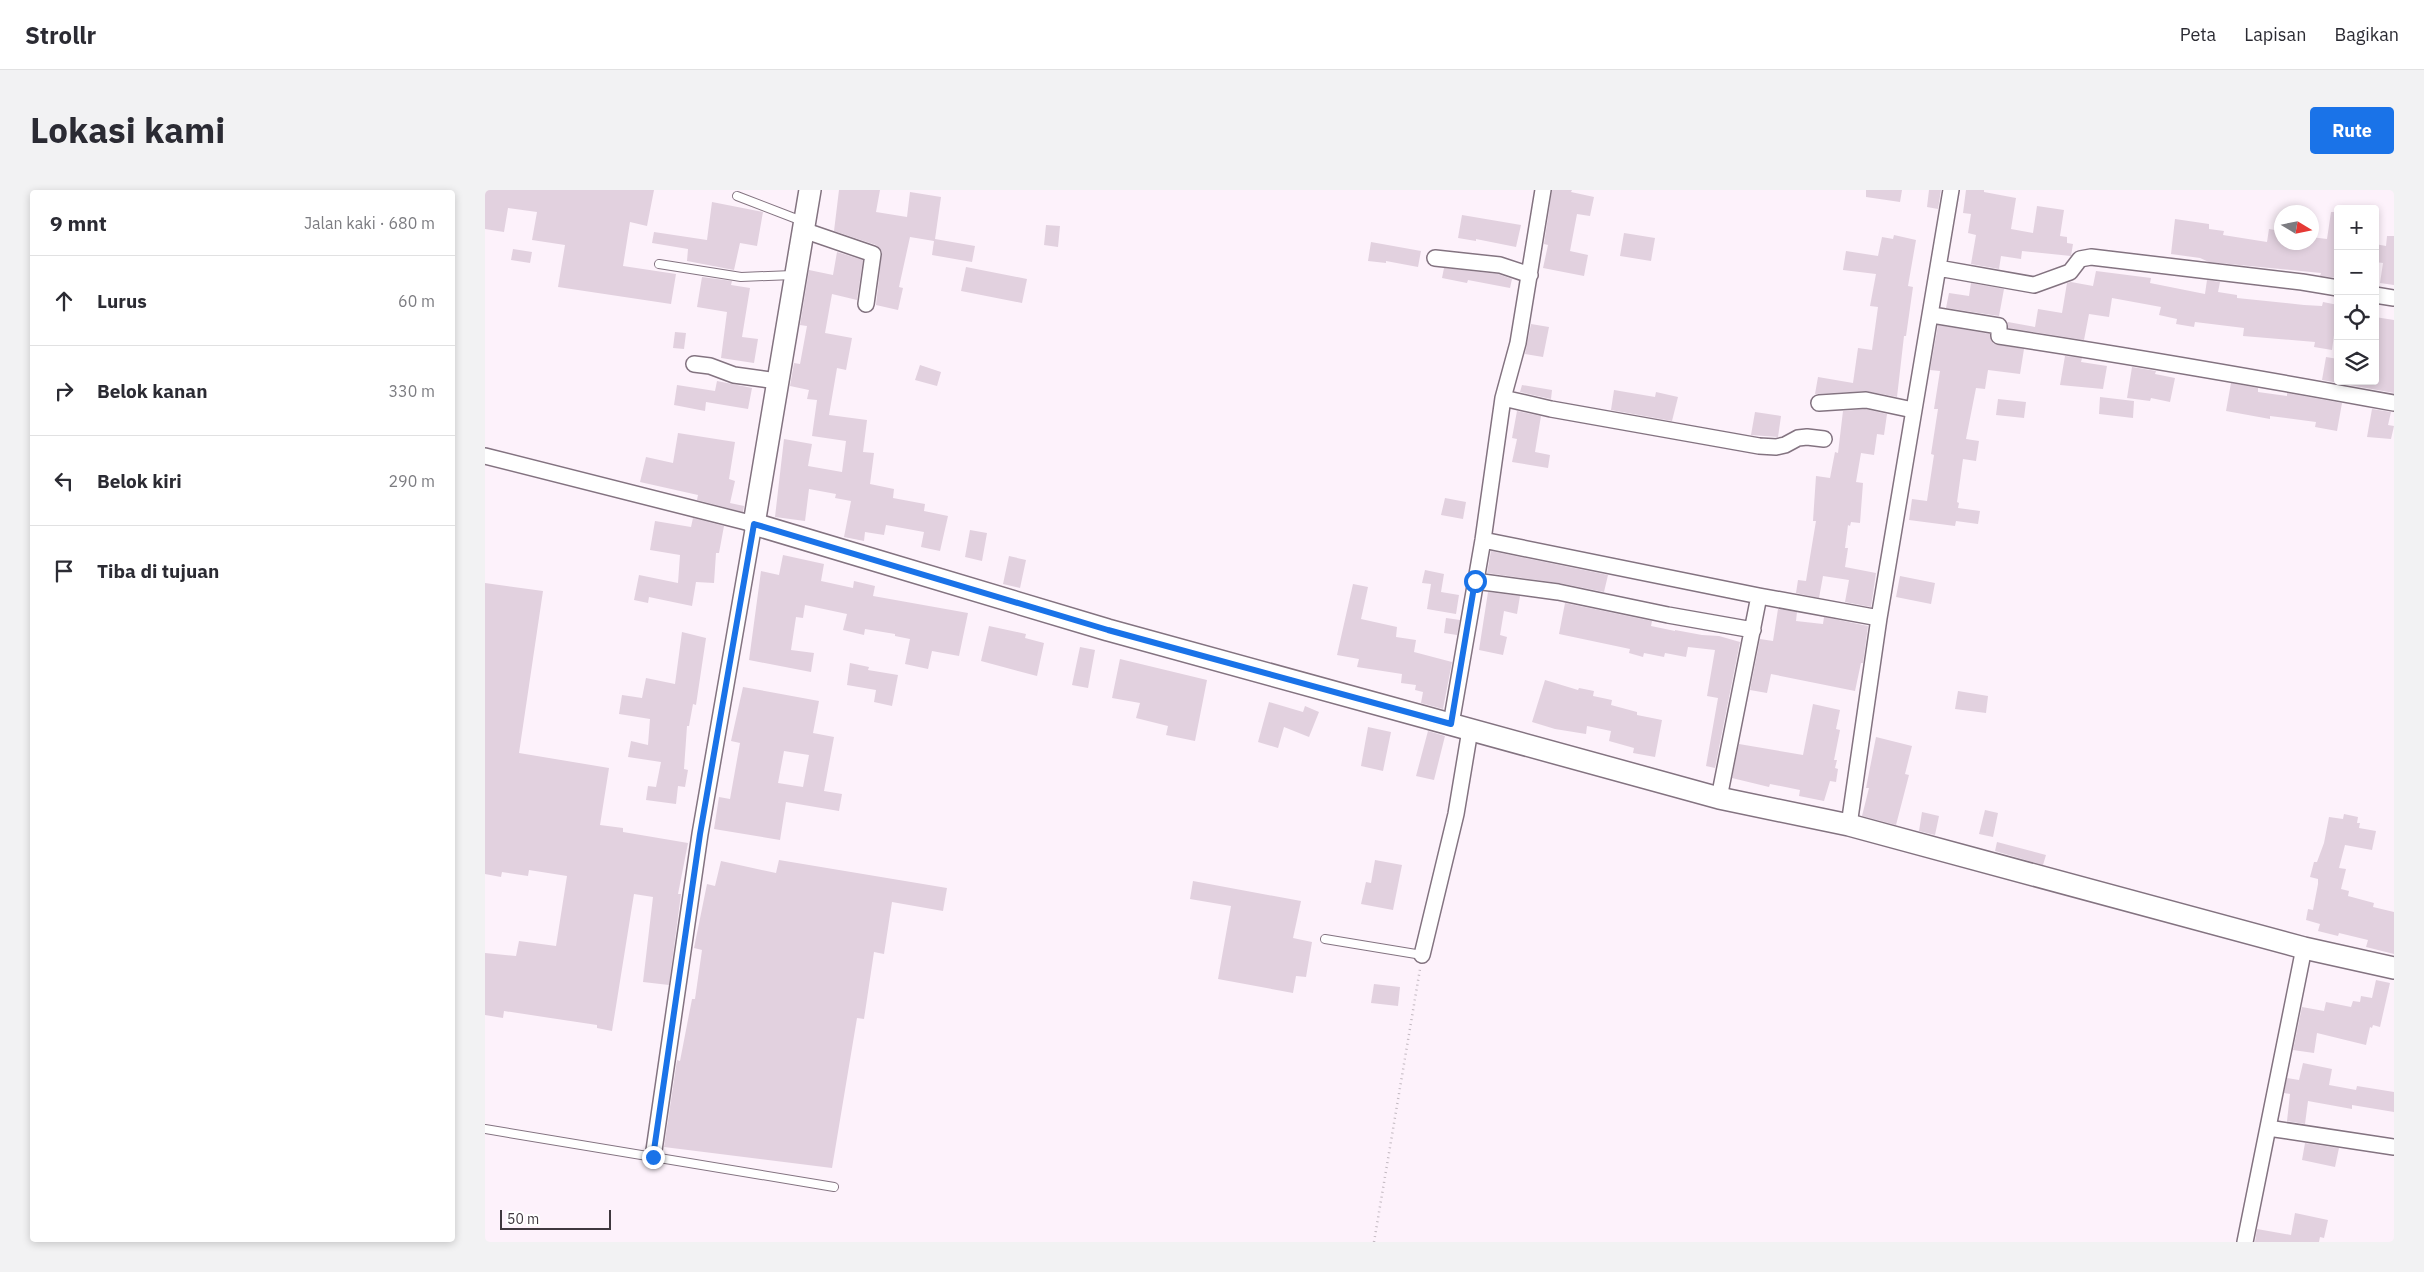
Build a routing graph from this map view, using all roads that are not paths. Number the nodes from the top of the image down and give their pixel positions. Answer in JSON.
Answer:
{"nodes":[{"id":1,"x":809,"y":190,"type":"edge"},
{"id":2,"x":1543,"y":190,"type":"edge"},
{"id":3,"x":1951,"y":190,"type":"edge"},
{"id":4,"x":737,"y":196,"type":"dead end"},
{"id":5,"x":803,"y":226,"type":"junction"},
{"id":6,"x":1435,"y":258,"type":"dead end"},
{"id":7,"x":659,"y":264,"type":"dead end"},
{"id":8,"x":1938,"y":268,"type":"junction"},
{"id":9,"x":795,"y":275,"type":"junction"},
{"id":10,"x":1530,"y":275,"type":"junction"},
{"id":11,"x":2334,"y":287,"type":"edge"},
{"id":12,"x":2379,"y":296,"type":"edge"},
{"id":13,"x":2394,"y":298,"type":"edge"},
{"id":14,"x":866,"y":304,"type":"dead end"},
{"id":15,"x":1932,"y":315,"type":"junction"},
{"id":16,"x":694,"y":364,"type":"dead end"},
{"id":17,"x":777,"y":381,"type":"junction"},
{"id":18,"x":1503,"y":398,"type":"junction"},
{"id":19,"x":1819,"y":403,"type":"dead end"},
{"id":20,"x":2394,"y":403,"type":"edge"},
{"id":21,"x":1913,"y":410,"type":"junction"},
{"id":22,"x":1824,"y":439,"type":"dead end"},
{"id":23,"x":485,"y":456,"type":"edge"},
{"id":24,"x":754,"y":524,"type":"junction"},
{"id":25,"x":1483,"y":540,"type":"junction"},
{"id":26,"x":1475,"y":581,"type":"junction"},
{"id":27,"x":1759,"y":596,"type":"junction"},
{"id":28,"x":1879,"y":618,"type":"junction"},
{"id":29,"x":1753,"y":630,"type":"junction"},
{"id":30,"x":1460,"y":727,"type":"junction"},
{"id":31,"x":1719,"y":798,"type":"junction"},
{"id":32,"x":1849,"y":825,"type":"junction"},
{"id":33,"x":1325,"y":939,"type":"dead end"},
{"id":34,"x":2304,"y":948,"type":"junction"},
{"id":35,"x":1422,"y":955,"type":"joint"},
{"id":36,"x":2394,"y":968,"type":"edge"},
{"id":37,"x":2268,"y":1128,"type":"junction"},
{"id":38,"x":485,"y":1129,"type":"edge"},
{"id":39,"x":2394,"y":1146,"type":"edge"},
{"id":40,"x":653,"y":1157,"type":"junction"},
{"id":41,"x":834,"y":1187,"type":"dead end"},
{"id":42,"x":2245,"y":1242,"type":"edge"}],
"edges":[{"from":1,"to":5,"type":"street"},
{"from":2,"to":10,"type":"street"},
{"from":3,"to":8,"type":"street"},
{"from":4,"to":5,"type":"lane"},
{"from":5,"to":9,"type":"street"},
{"from":5,"to":14,"type":"street"},
{"from":6,"to":10,"type":"street"},
{"from":7,"to":9,"type":"lane"},
{"from":8,"to":11,"type":"street"},
{"from":8,"to":15,"type":"street"},
{"from":9,"to":17,"type":"street"},
{"from":10,"to":18,"type":"street"},
{"from":12,"to":13,"type":"street"},
{"from":15,"to":20,"type":"street"},
{"from":15,"to":21,"type":"street"},
{"from":16,"to":17,"type":"street"},
{"from":17,"to":24,"type":"street"},
{"from":18,"to":22,"type":"street"},
{"from":18,"to":25,"type":"street"},
{"from":19,"to":21,"type":"street"},
{"from":21,"to":28,"type":"street"},
{"from":23,"to":24,"type":"street"},
{"from":24,"to":30,"type":"street"},
{"from":24,"to":40,"type":"street"},
{"from":25,"to":26,"type":"street"},
{"from":25,"to":27,"type":"street"},
{"from":26,"to":29,"type":"street"},
{"from":26,"to":30,"type":"street"},
{"from":27,"to":28,"type":"street"},
{"from":27,"to":29,"type":"street"},
{"from":28,"to":32,"type":"street"},
{"from":29,"to":31,"type":"street"},
{"from":30,"to":31,"type":"street"},
{"from":30,"to":35,"type":"street"},
{"from":31,"to":32,"type":"street"},
{"from":32,"to":34,"type":"street"},
{"from":33,"to":35,"type":"lane"},
{"from":34,"to":36,"type":"street"},
{"from":34,"to":37,"type":"street"},
{"from":37,"to":39,"type":"street"},
{"from":37,"to":42,"type":"street"},
{"from":38,"to":40,"type":"lane"},
{"from":40,"to":41,"type":"lane"}]}
